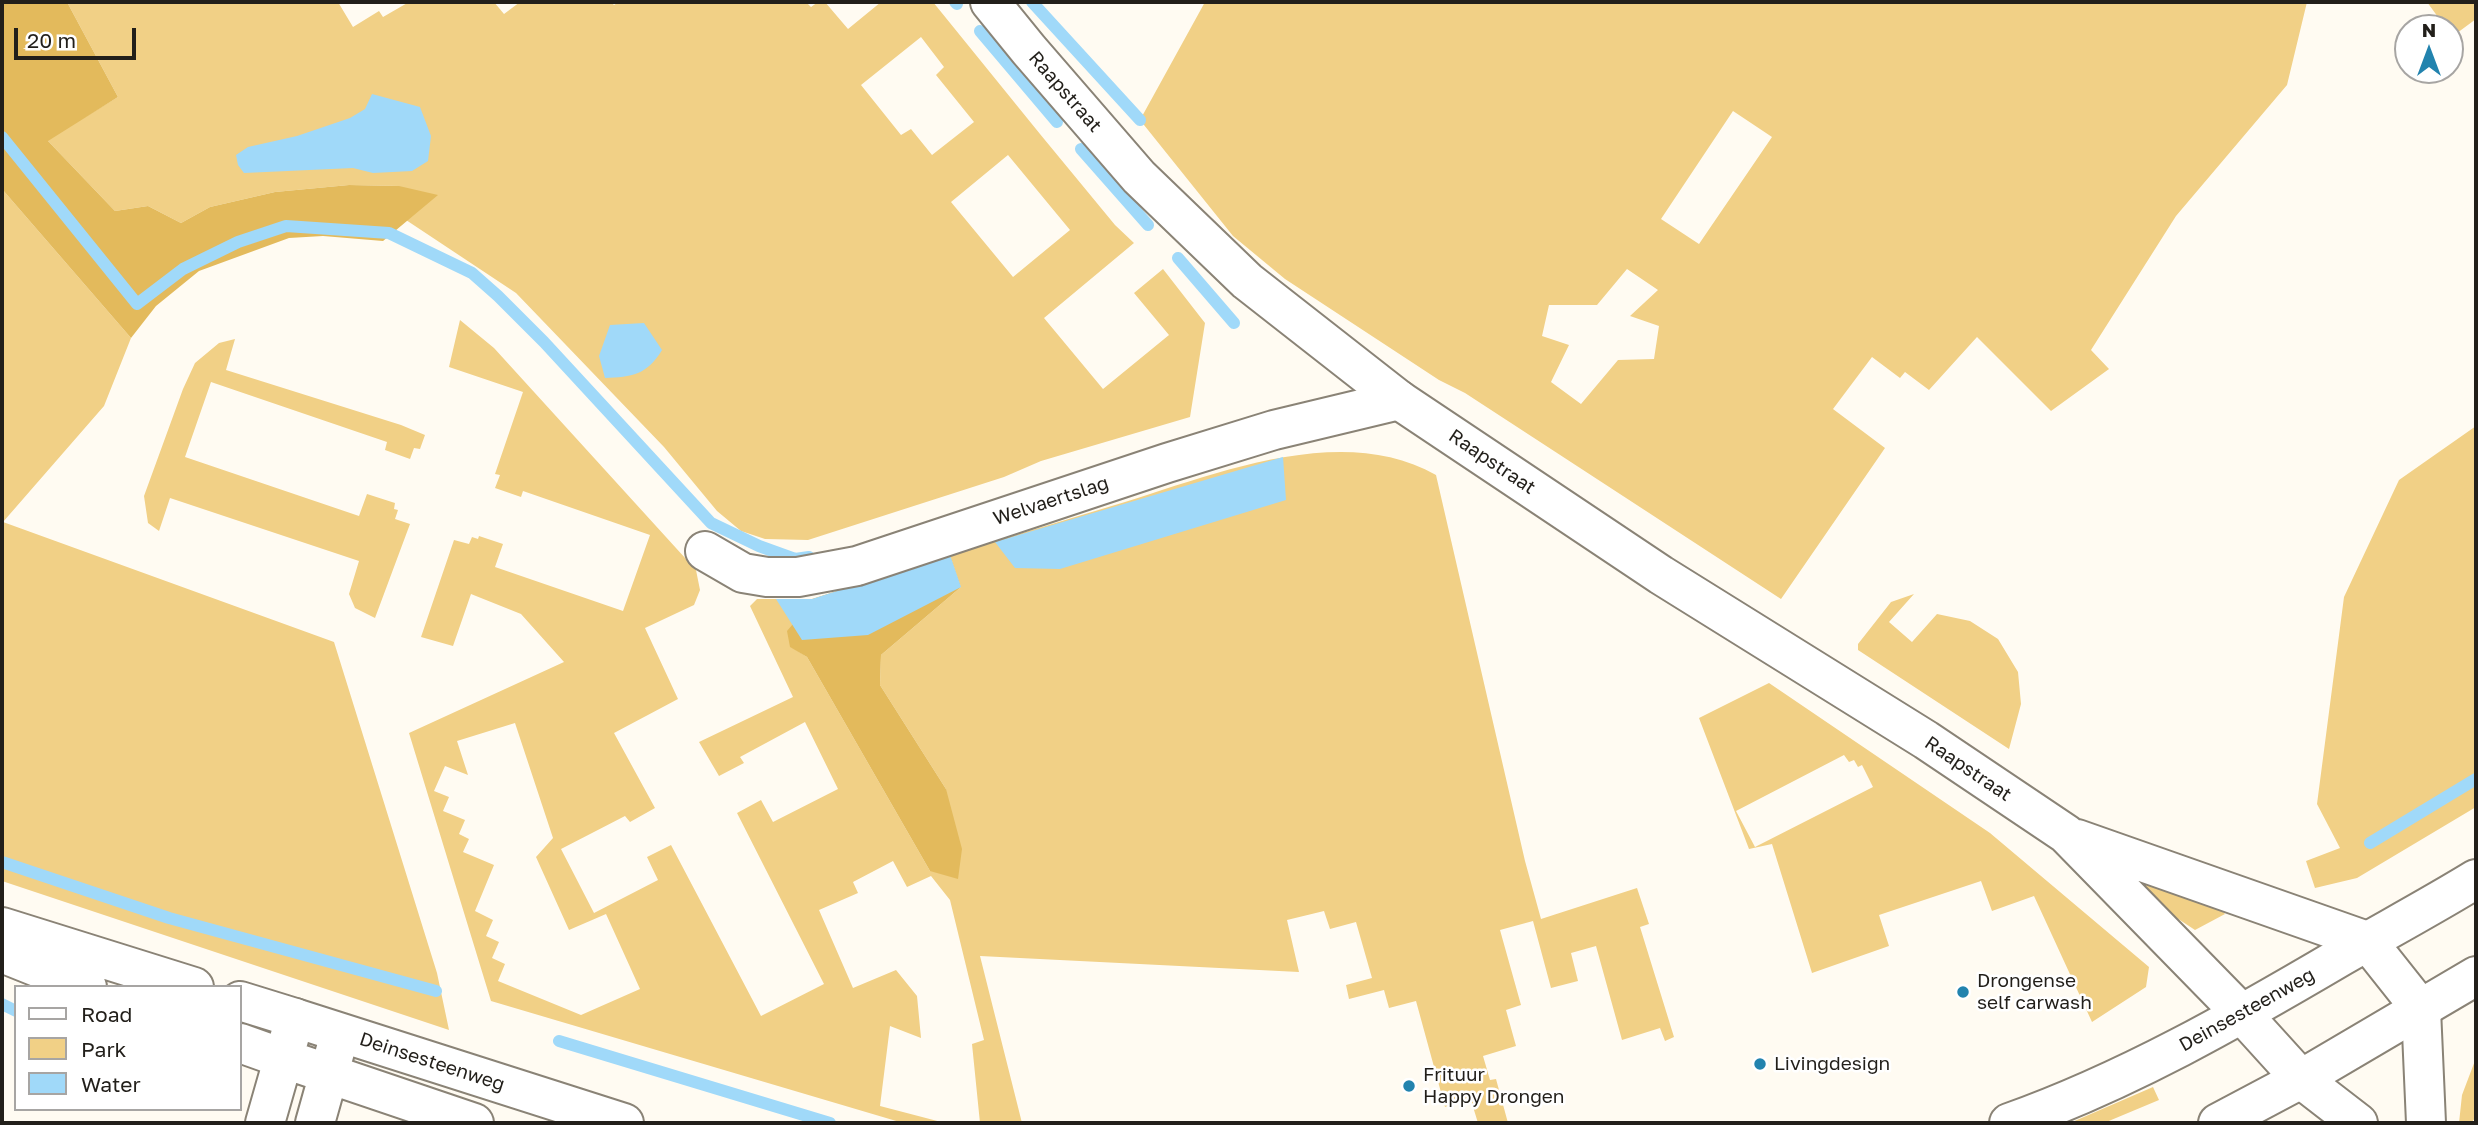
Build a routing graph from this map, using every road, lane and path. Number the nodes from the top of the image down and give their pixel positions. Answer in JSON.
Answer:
{"nodes":[{"id":1,"x":990,"y":2,"type":"edge"},
{"id":2,"x":1399,"y":400,"type":"junction"},
{"id":3,"x":705,"y":551,"type":"dead end"},
{"id":4,"x":2066,"y":834,"type":"junction"},
{"id":5,"x":2476,"y":879,"type":"edge"},
{"id":6,"x":2,"y":927,"type":"edge"},
{"id":7,"x":2367,"y":942,"type":"junction"},
{"id":8,"x":2,"y":953,"type":"edge"},
{"id":9,"x":2476,"y":976,"type":"edge"},
{"id":10,"x":82,"y":985,"type":"edge"},
{"id":11,"x":188,"y":985,"type":"edge"},
{"id":12,"x":242,"y":1002,"type":"edge"},
{"id":13,"x":2421,"y":1009,"type":"junction"},
{"id":14,"x":2242,"y":1014,"type":"junction"},
{"id":15,"x":295,"y":1018,"type":"junction"},
{"id":16,"x":340,"y":1032,"type":"junction"},
{"id":17,"x":242,"y":1044,"type":"edge"},
{"id":18,"x":282,"y":1058,"type":"junction"},
{"id":19,"x":328,"y":1072,"type":"junction"},
{"id":20,"x":2301,"y":1079,"type":"junction"},
{"id":21,"x":265,"y":1123,"type":"edge"},
{"id":22,"x":315,"y":1123,"type":"edge"},
{"id":23,"x":474,"y":1123,"type":"edge"},
{"id":24,"x":624,"y":1123,"type":"edge"},
{"id":25,"x":2009,"y":1123,"type":"edge"},
{"id":26,"x":2218,"y":1123,"type":"edge"},
{"id":27,"x":2357,"y":1123,"type":"edge"},
{"id":28,"x":2426,"y":1123,"type":"edge"}],
"edges":[{"from":1,"to":2,"type":"main road","name":"Raapstraat"},
{"from":2,"to":3,"type":"main road","name":"Welvaertslag"},
{"from":2,"to":4,"type":"main road","name":"Raapstraat"},
{"from":4,"to":7,"type":"main road","name":"Raapstraat"},
{"from":4,"to":14,"type":"main road","name":"Raapstraat"},
{"from":5,"to":7,"type":"main road","name":"Deinsesteenweg"},
{"from":6,"to":11,"type":"main road"},
{"from":7,"to":13,"type":"main road"},
{"from":7,"to":14,"type":"main road","name":"Deinsesteenweg"},
{"from":8,"to":10,"type":"main road"},
{"from":9,"to":13,"type":"main road"},
{"from":12,"to":15,"type":"main road","name":"Deinsesteenweg"},
{"from":13,"to":20,"type":"main road"},
{"from":13,"to":28,"type":"main road"},
{"from":14,"to":20,"type":"main road","name":"Raapstraat"},
{"from":14,"to":25,"type":"main road","name":"Deinsesteenweg"},
{"from":15,"to":16,"type":"main road","name":"Deinsesteenweg"},
{"from":15,"to":18,"type":"main road"},
{"from":16,"to":19,"type":"main road"},
{"from":16,"to":24,"type":"main road","name":"Deinsesteenweg"},
{"from":17,"to":18,"type":"main road"},
{"from":18,"to":19,"type":"main road"},
{"from":18,"to":21,"type":"main road"},
{"from":19,"to":22,"type":"main road"},
{"from":19,"to":23,"type":"main road"},
{"from":20,"to":26,"type":"main road"},
{"from":20,"to":27,"type":"main road","name":"Raapstraat"}]}
